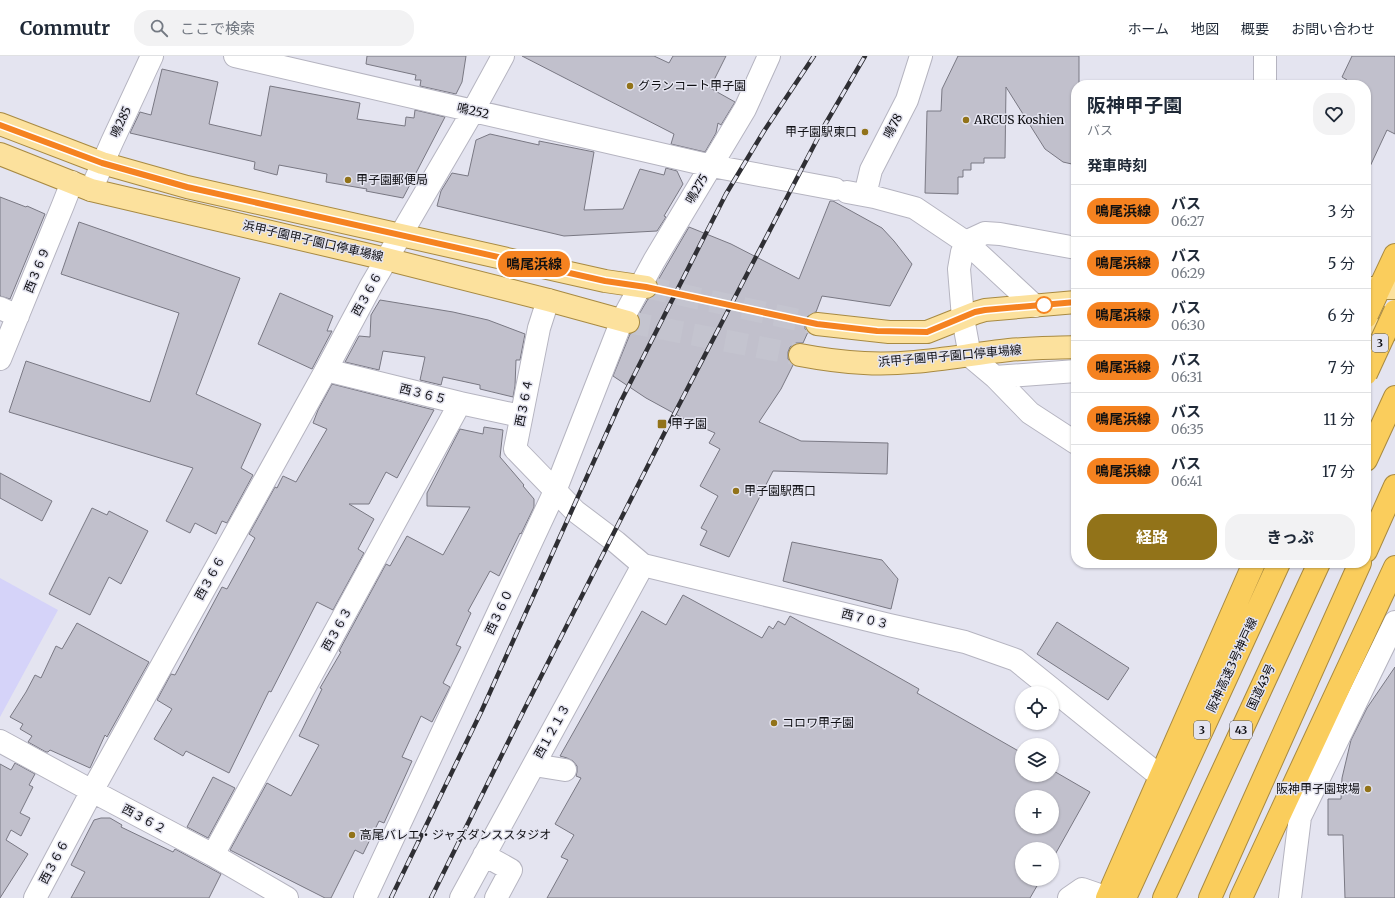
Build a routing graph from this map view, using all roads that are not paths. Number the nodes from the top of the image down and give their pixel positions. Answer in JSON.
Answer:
{"nodes":[{"id":1,"x":152,"y":56,"type":"edge"},
{"id":2,"x":235,"y":56,"type":"edge"},
{"id":3,"x":503,"y":56,"type":"edge"},
{"id":4,"x":769,"y":56,"type":"edge"},
{"id":5,"x":921,"y":56,"type":"edge"},
{"id":6,"x":1265,"y":56,"type":"edge"},
{"id":7,"x":1265,"y":80,"type":"edge"},
{"id":8,"x":473,"y":111,"type":"junction"},
{"id":9,"x":0,"y":124,"type":"edge"},
{"id":10,"x":0,"y":154,"type":"edge"},
{"id":11,"x":102,"y":163,"type":"junction"},
{"id":12,"x":712,"y":166,"type":"junction"},
{"id":13,"x":82,"y":186,"type":"junction"},
{"id":14,"x":849,"y":192,"type":"junction"},
{"id":15,"x":401,"y":234,"type":"junction"},
{"id":16,"x":967,"y":243,"type":"junction"},
{"id":17,"x":1071,"y":247,"type":"edge"},
{"id":18,"x":1395,"y":255,"type":"edge"},
{"id":19,"x":386,"y":259,"type":"junction"},
{"id":20,"x":643,"y":287,"type":"junction"},
{"id":21,"x":1380,"y":288,"type":"edge"},
{"id":22,"x":548,"y":300,"type":"junction"},
{"id":23,"x":1071,"y":302,"type":"edge"},
{"id":24,"x":1035,"y":306,"type":"junction"},
{"id":25,"x":1371,"y":307,"type":"edge"},
{"id":26,"x":1395,"y":311,"type":"edge"},
{"id":27,"x":9,"y":312,"type":"edge"},
{"id":28,"x":963,"y":318,"type":"junction"},
{"id":29,"x":625,"y":321,"type":"junction"},
{"id":30,"x":817,"y":324,"type":"tunnel mouth"},
{"id":31,"x":1395,"y":329,"type":"edge"},
{"id":32,"x":1371,"y":331,"type":"edge"},
{"id":33,"x":1071,"y":347,"type":"edge"},
{"id":34,"x":800,"y":355,"type":"tunnel mouth"},
{"id":35,"x":970,"y":356,"type":"junction"},
{"id":36,"x":0,"y":359,"type":"edge"},
{"id":37,"x":1371,"y":363,"type":"edge"},
{"id":38,"x":326,"y":370,"type":"junction"},
{"id":39,"x":1071,"y":371,"type":"edge"},
{"id":40,"x":995,"y":377,"type":"junction"},
{"id":41,"x":1395,"y":397,"type":"edge"},
{"id":42,"x":460,"y":403,"type":"junction"},
{"id":43,"x":521,"y":416,"type":"junction"},
{"id":44,"x":1071,"y":440,"type":"edge"},
{"id":45,"x":1371,"y":449,"type":"edge"},
{"id":46,"x":1395,"y":486,"type":"edge"},
{"id":47,"x":555,"y":492,"type":"junction"},
{"id":48,"x":1371,"y":539,"type":"edge"},
{"id":49,"x":643,"y":565,"type":"junction"},
{"id":50,"x":1395,"y":567,"type":"edge"},
{"id":51,"x":1252,"y":568,"type":"edge"},
{"id":52,"x":1277,"y":568,"type":"edge"},
{"id":53,"x":1317,"y":568,"type":"edge"},
{"id":54,"x":1358,"y":568,"type":"edge"},
{"id":55,"x":1395,"y":580,"type":"edge"},
{"id":56,"x":1395,"y":622,"type":"edge"},
{"id":57,"x":0,"y":741,"type":"edge"},
{"id":58,"x":534,"y":765,"type":"junction"},
{"id":59,"x":565,"y":770,"type":"dead end"},
{"id":60,"x":1161,"y":777,"type":"junction"},
{"id":61,"x":92,"y":791,"type":"junction"},
{"id":62,"x":214,"y":855,"type":"junction"},
{"id":63,"x":484,"y":855,"type":"junction"},
{"id":64,"x":35,"y":898,"type":"edge"},
{"id":65,"x":287,"y":898,"type":"edge"},
{"id":66,"x":365,"y":898,"type":"edge"},
{"id":67,"x":461,"y":898,"type":"edge"},
{"id":68,"x":496,"y":898,"type":"edge"},
{"id":69,"x":1069,"y":898,"type":"edge"},
{"id":70,"x":1107,"y":898,"type":"edge"},
{"id":71,"x":1125,"y":898,"type":"edge"},
{"id":72,"x":1164,"y":898,"type":"edge"},
{"id":73,"x":1210,"y":898,"type":"edge"},
{"id":74,"x":1241,"y":898,"type":"edge"},
{"id":75,"x":1245,"y":898,"type":"edge"},
{"id":76,"x":1290,"y":898,"type":"edge"}],
"edges":[{"from":1,"to":11,"type":"street","name":"鳴285"},
{"from":2,"to":8,"type":"street","name":"鳴252"},
{"from":3,"to":8,"type":"street","name":"西３６６"},
{"from":4,"to":12,"type":"street","name":"鳴275"},
{"from":5,"to":14,"type":"street","name":"鳴78"},
{"from":6,"to":7,"type":"street"},
{"from":8,"to":12,"type":"street","name":"鳴252"},
{"from":8,"to":15,"type":"street","name":"西３６６"},
{"from":9,"to":11,"type":"main road","name":"浜甲子園甲子園口停車場線"},
{"from":10,"to":13,"type":"main road","name":"浜甲子園甲子園口停車場線"},
{"from":11,"to":13,"type":"street","name":"鳴285"},
{"from":11,"to":15,"type":"main road","name":"浜甲子園甲子園口停車場線"},
{"from":12,"to":14,"type":"street","name":"鳴252"},
{"from":12,"to":20,"type":"street","name":"鳴275"},
{"from":13,"to":19,"type":"main road","name":"浜甲子園甲子園口停車場線"},
{"from":13,"to":27,"type":"street","name":"西３６９"},
{"from":14,"to":16,"type":"street","name":"鳴252"},
{"from":15,"to":19,"type":"street","name":"西３６６"},
{"from":15,"to":20,"type":"main road","name":"浜甲子園甲子園口停車場線"},
{"from":16,"to":17,"type":"street"},
{"from":16,"to":24,"type":"street","name":"鳴252"},
{"from":16,"to":28,"type":"street"},
{"from":18,"to":21,"type":"highway"},
{"from":19,"to":22,"type":"main road","name":"浜甲子園甲子園口停車場線"},
{"from":19,"to":38,"type":"street","name":"西３６６"},
{"from":20,"to":29,"type":"street","name":"鳴275"},
{"from":21,"to":25,"type":"highway"},
{"from":22,"to":29,"type":"main road","name":"浜甲子園甲子園口停車場線"},
{"from":22,"to":43,"type":"street","name":"西３６４"},
{"from":23,"to":24,"type":"main road"},
{"from":24,"to":28,"type":"main road"},
{"from":26,"to":37,"type":"highway","number":"3","bridge":true},
{"from":27,"to":36,"type":"street","name":"西３６９"},
{"from":28,"to":30,"type":"main road"},
{"from":28,"to":35,"type":"street"},
{"from":29,"to":47,"type":"street","name":"西３６０"},
{"from":31,"to":32,"type":"main road"},
{"from":33,"to":35,"type":"main road","name":"浜甲子園甲子園口停車場線"},
{"from":34,"to":35,"type":"main road","name":"浜甲子園甲子園口停車場線"},
{"from":35,"to":40,"type":"street"},
{"from":38,"to":42,"type":"street","name":"西３６５"},
{"from":38,"to":61,"type":"street","name":"西３６６"},
{"from":39,"to":40,"type":"street"},
{"from":40,"to":44,"type":"street"},
{"from":41,"to":45,"type":"highway"},
{"from":42,"to":43,"type":"street","name":"西３６５"},
{"from":42,"to":62,"type":"street","name":"西３６３"},
{"from":43,"to":47,"type":"street","name":"西３６４"},
{"from":46,"to":48,"type":"highway"},
{"from":47,"to":49,"type":"street","name":"西７０３"},
{"from":47,"to":66,"type":"street","name":"西３６０"},
{"from":49,"to":58,"type":"street","name":"西１２１３"},
{"from":49,"to":60,"type":"street","name":"西７０３"},
{"from":50,"to":74,"type":"highway"},
{"from":51,"to":60,"type":"highway"},
{"from":52,"to":71,"type":"highway","name":"阪神高速3号神戸線","number":"3"},
{"from":53,"to":72,"type":"highway","name":"国道43号","number":"43"},
{"from":54,"to":73,"type":"highway"},
{"from":55,"to":75,"type":"highway"},
{"from":56,"to":76,"type":"street"},
{"from":57,"to":61,"type":"street","name":"西３６２"},
{"from":58,"to":59,"type":"street"},
{"from":58,"to":63,"type":"street","name":"西１２１３"},
{"from":60,"to":70,"type":"highway"},
{"from":61,"to":62,"type":"street","name":"西３６２"},
{"from":61,"to":64,"type":"street","name":"西３６６"},
{"from":62,"to":65,"type":"street","name":"西３６２"},
{"from":63,"to":67,"type":"street","name":"西１２１３"},
{"from":63,"to":68,"type":"street"},
{"from":69,"to":70,"type":"street"}]}
